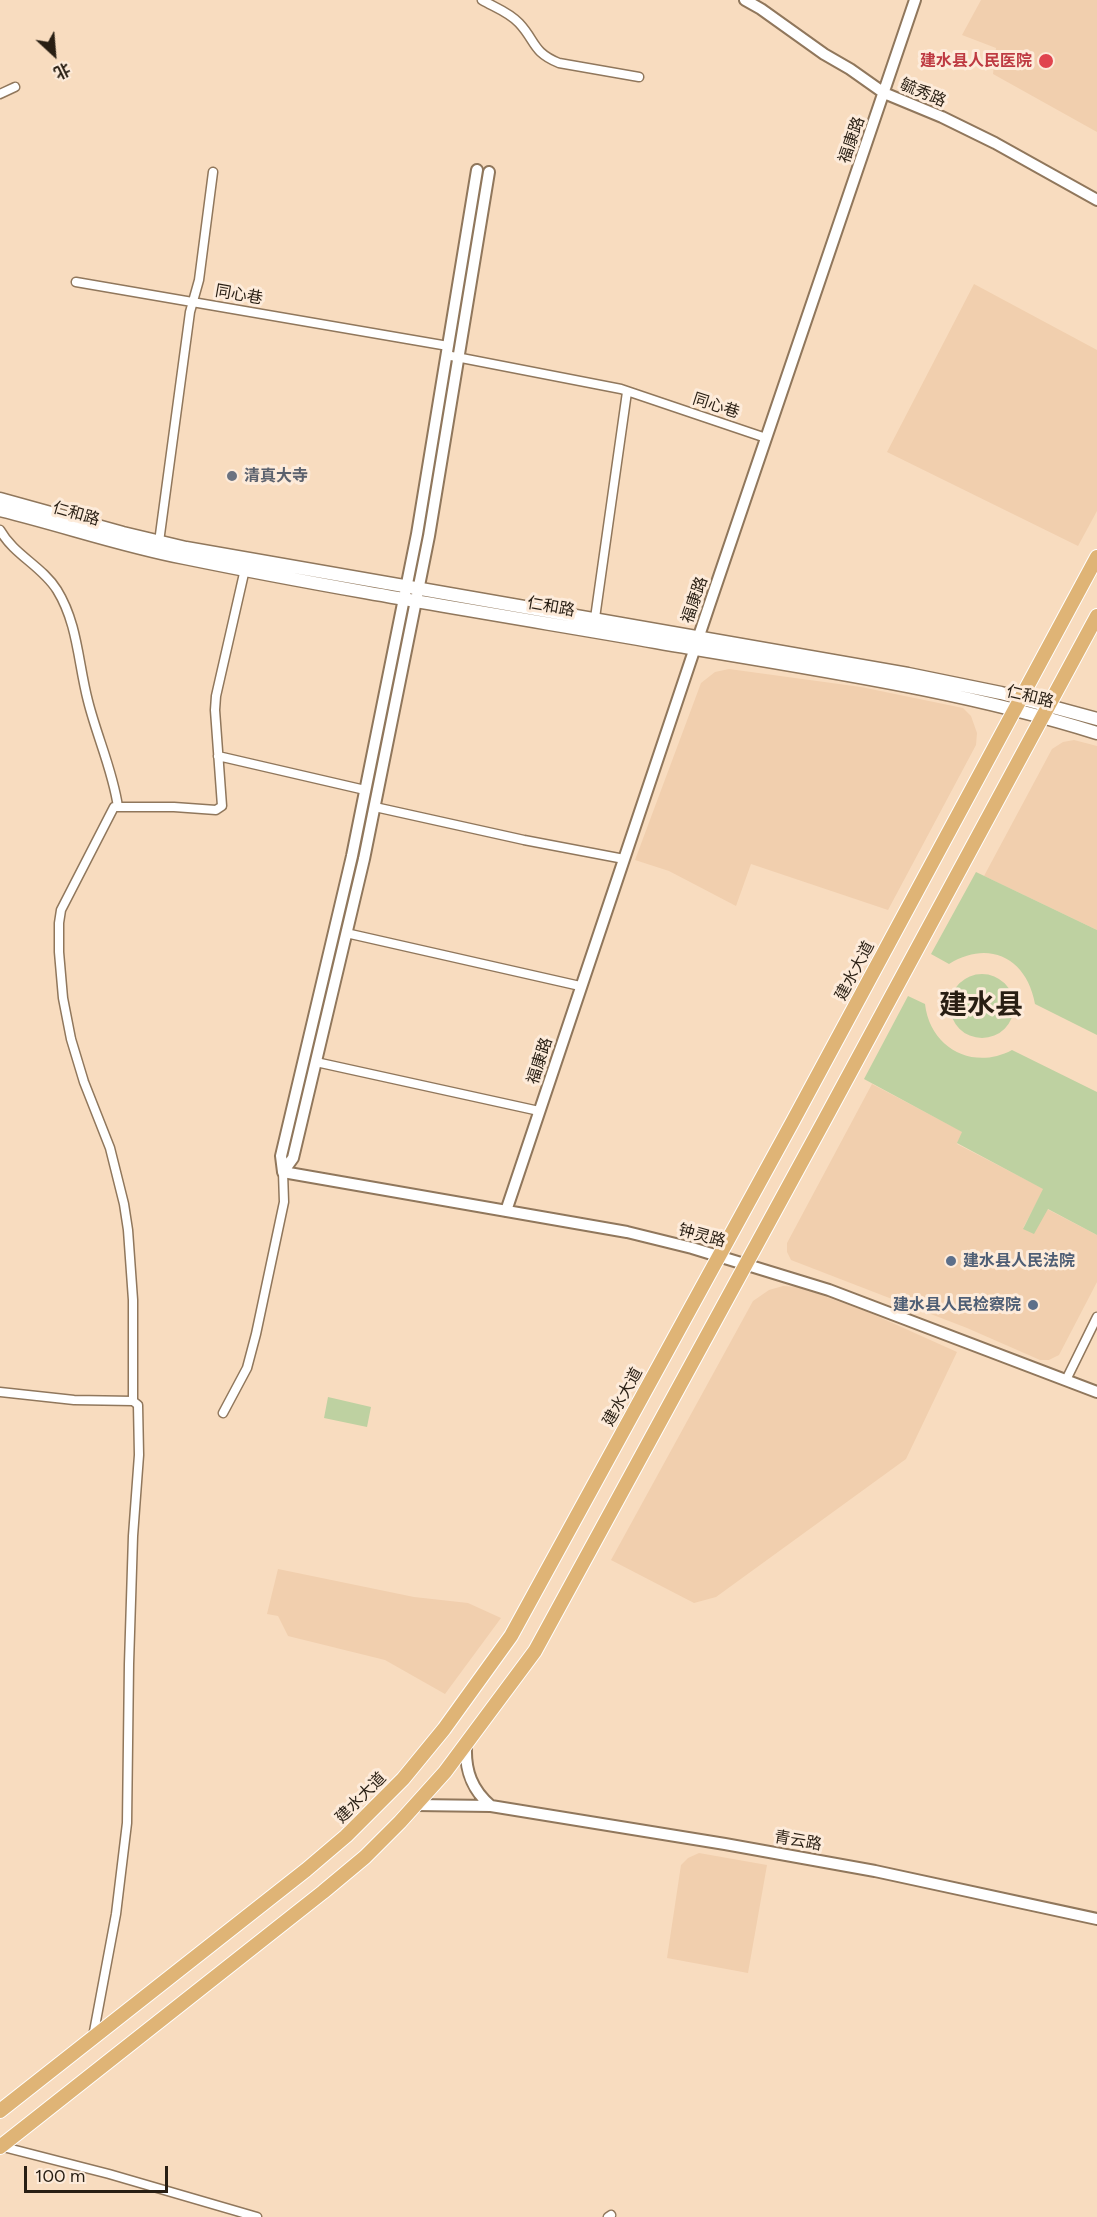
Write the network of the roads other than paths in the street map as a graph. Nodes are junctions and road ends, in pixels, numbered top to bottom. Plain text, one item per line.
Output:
1 (482, 0) edge
2 (745, 0) edge
3 (915, 0) edge
4 (639, 77) dead end
5 (15, 87) dead end
6 (884, 93) junction
7 (0, 94) edge
8 (477, 170) dead end
9 (213, 172) dead end
10 (489, 172) dead end
11 (1097, 200) edge
12 (76, 282) dead end
13 (193, 302) junction
14 (447, 351) junction
15 (458, 357) junction
16 (627, 392) junction
17 (766, 438) junction
18 (0, 499) edge
19 (0, 510) edge
20 (0, 530) edge
21 (159, 542) junction
22 (1097, 557) edge
23 (245, 569) junction
24 (411, 594) junction
25 (1097, 615) edge
26 (595, 618) junction
27 (696, 643) junction
28 (1018, 704) junction
29 (1046, 711) junction
30 (1097, 719) edge
31 (1097, 733) edge
32 (218, 756) junction
33 (366, 790) junction
34 (118, 807) junction
35 (375, 807) junction
36 (624, 859) junction
37 (346, 933) junction
38 (580, 986) junction
39 (316, 1062) junction
40 (539, 1111) junction
41 (283, 1172) junction
42 (506, 1211) junction
43 (720, 1256) junction
44 (747, 1263) junction
45 (1097, 1317) edge
46 (1066, 1380) junction
47 (0, 1392) edge
48 (1097, 1392) edge
49 (133, 1401) junction
50 (223, 1413) dead end
51 (466, 1746) junction
52 (416, 1805) junction
53 (490, 1806) junction
54 (1097, 1919) edge
55 (93, 2038) junction
56 (0, 2111) edge
57 (0, 2146) edge
58 (257, 2217) edge

1 - 4 street
2 - 6 street, 毓秀路
3 - 6 street, 福康路
5 - 7 street
6 - 11 street, 毓秀路
6 - 17 street, 福康路
8 - 14 street
9 - 13 street
10 - 15 street
12 - 13 street
13 - 14 street, 同心巷
13 - 21 street, 同心巷
14 - 15 street, 同心巷
14 - 24 street
15 - 16 street, 同心巷
15 - 24 street
16 - 17 street, 同心巷
16 - 26 street
17 - 27 street, 福康路
18 - 21 main road, 仁和路
19 - 23 main road, 仁和路
20 - 34 street
21 - 24 main road, 仁和路
22 - 28 main road, 建水大道
23 - 24 main road, 仁和路
23 - 32 street
24 - 26 main road, 仁和路
24 - 27 main road, 仁和路
24 - 33 street
24 - 35 street
25 - 29 main road
26 - 27 main road, 仁和路
27 - 28 main road, 仁和路
27 - 36 street, 福康路
28 - 29 main road, 仁和路
28 - 43 main road, 建水大道
29 - 30 main road, 仁和路
29 - 31 main road, 仁和路
29 - 44 main road
32 - 33 street
32 - 34 street
33 - 41 street
34 - 49 street
35 - 36 street
35 - 37 street
36 - 38 street, 福康路
37 - 38 street
37 - 39 street
38 - 40 street, 福康路
39 - 40 street
39 - 41 street
40 - 42 street, 福康路
41 - 42 street, 钟灵路
41 - 50 street
42 - 43 street, 钟灵路
43 - 44 street, 钟灵路
43 - 55 main road, 建水大道
44 - 46 street, 钟灵路
44 - 51 main road
45 - 46 street
46 - 48 street, 钟灵路
47 - 49 street
49 - 55 street
51 - 52 main road
51 - 53 street
52 - 53 street, 青云路
52 - 57 main road
53 - 54 street, 青云路
55 - 56 main road, 建水大道
57 - 58 street

